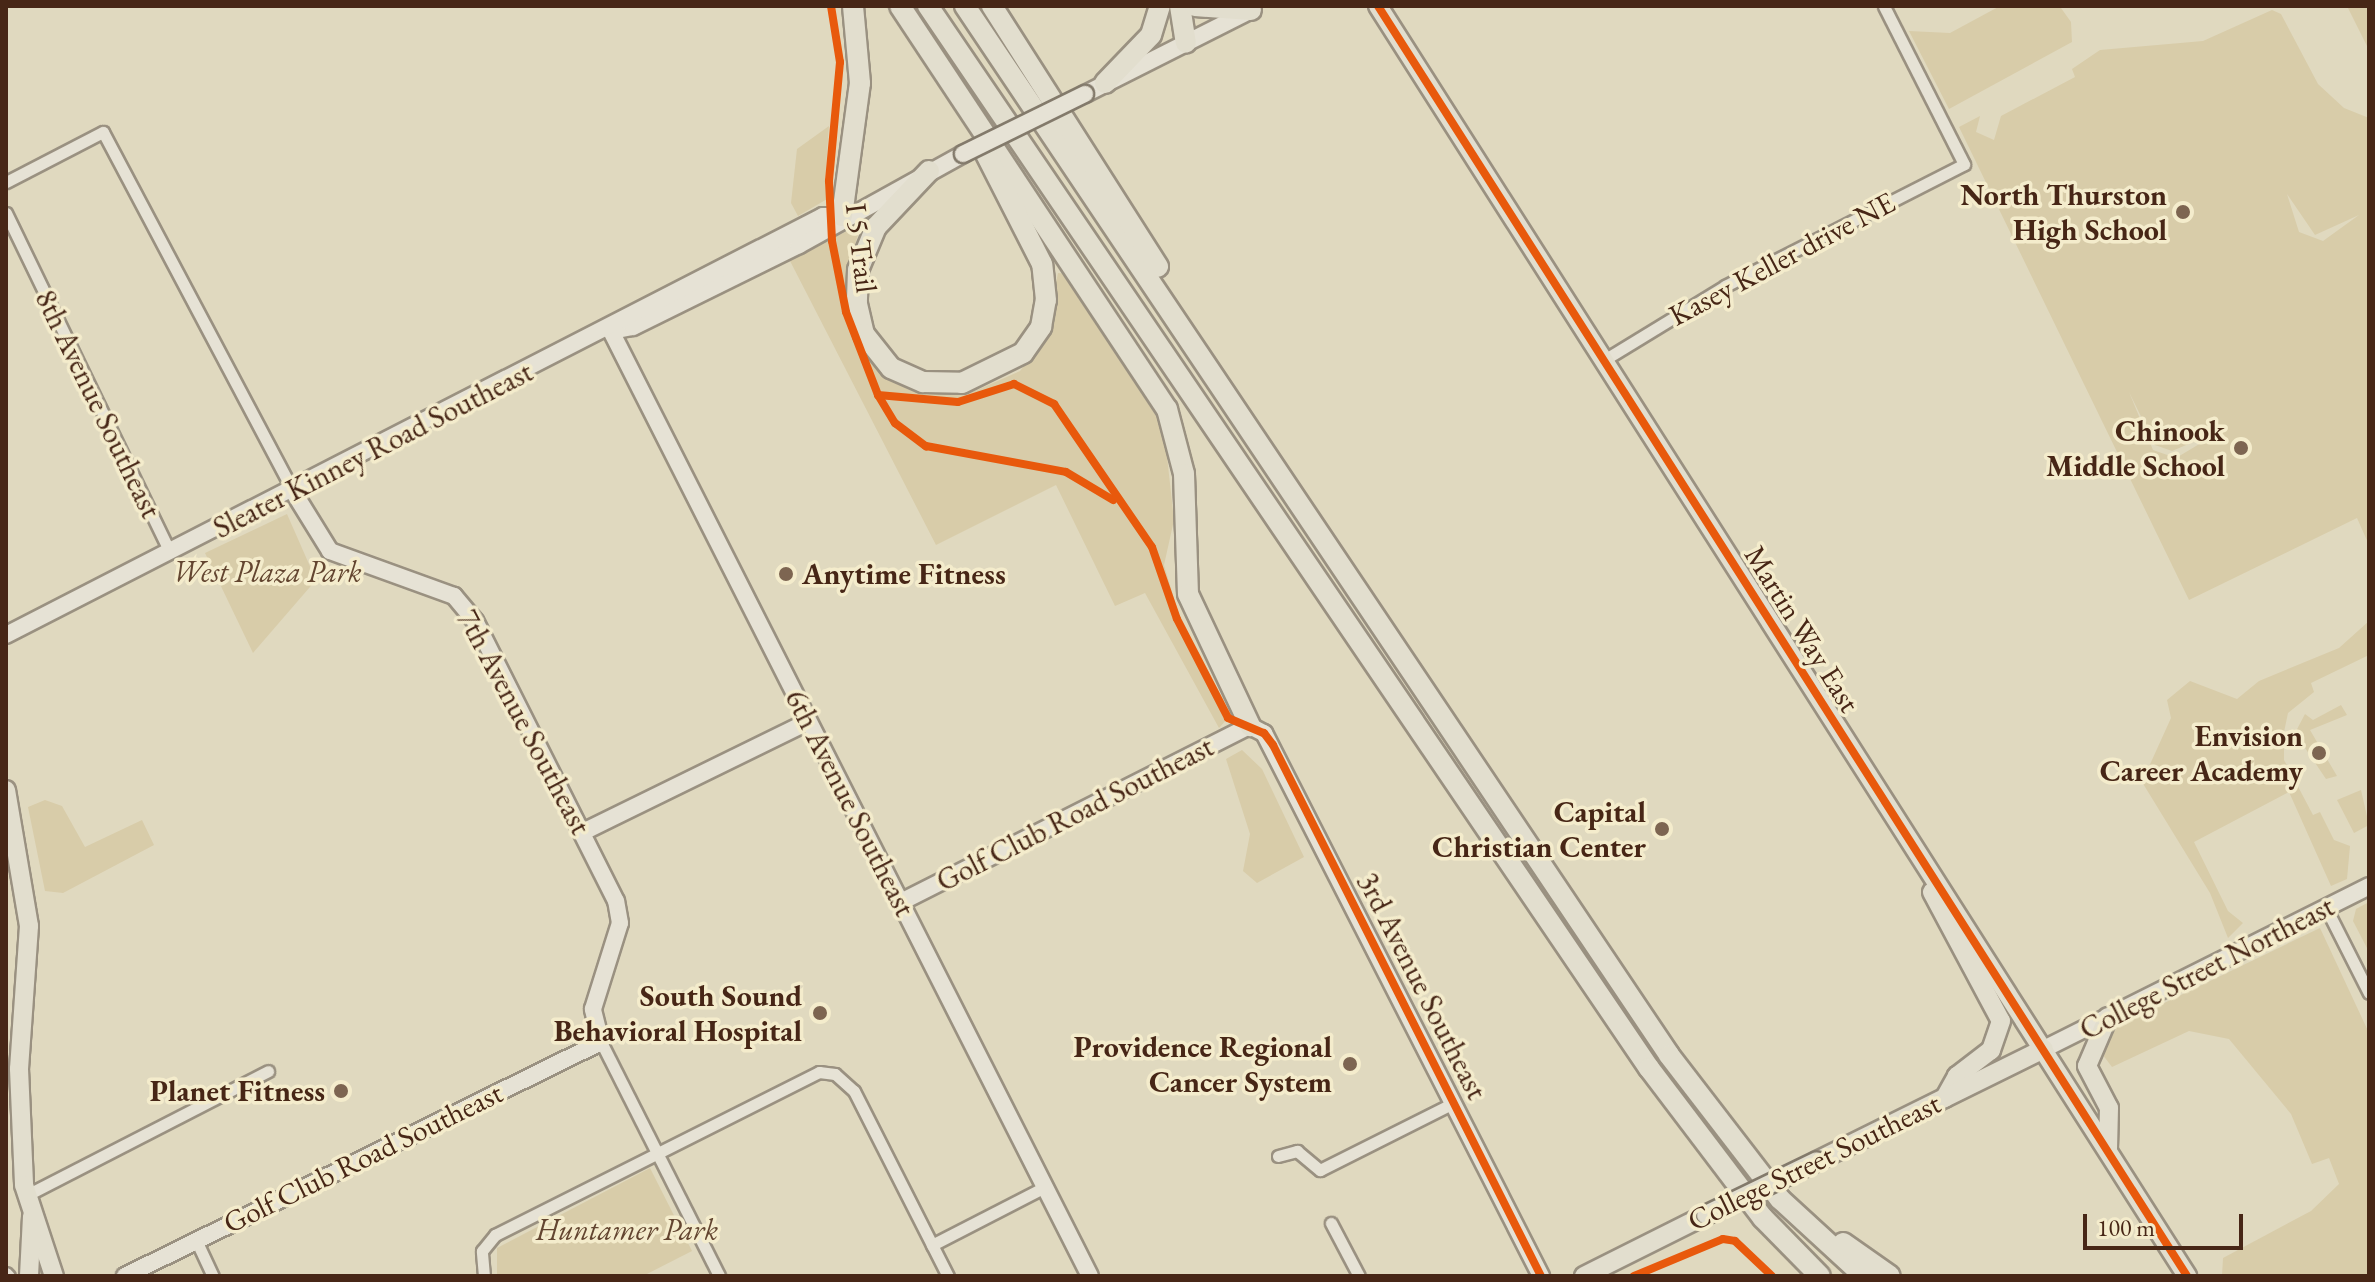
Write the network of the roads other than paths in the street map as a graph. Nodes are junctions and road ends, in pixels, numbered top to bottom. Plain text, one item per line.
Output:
1 (853, 6) edge
2 (900, 6) edge
3 (928, 6) edge
4 (965, 6) edge
5 (992, 6) edge
6 (1160, 6) edge
7 (1180, 6) edge
8 (1195, 6) edge
9 (1378, 6) edge
10 (1884, 6) edge
11 (1255, 8) edge
12 (1186, 43) junction
13 (926, 46) junction
14 (1105, 83) junction
15 (929, 171) junction
16 (6, 182) edge
17 (6, 213) edge
18 (842, 216) junction
19 (611, 331) junction
20 (1604, 360) junction
21 (293, 491) junction
22 (170, 552) junction
23 (1338, 556) junction
24 (6, 635) edge
25 (808, 722) junction
26 (1250, 726) junction
27 (6, 790) edge
28 (583, 832) junction
29 (1925, 866) junction
30 (2369, 886) edge
31 (901, 902) junction
32 (2326, 908) junction
33 (2369, 993) edge
34 (2108, 1017) junction
35 (601, 1042) junction
36 (2044, 1049) junction
37 (268, 1071) dead end
38 (1945, 1098) junction
39 (1453, 1103) junction
40 (2108, 1150) junction
41 (656, 1151) junction
42 (1278, 1156) dead end
43 (1045, 1187) junction
44 (27, 1195) junction
45 (1780, 1199) junction
46 (32, 1216) junction
47 (1331, 1223) dead end
48 (196, 1240) junction
49 (932, 1245) junction
50 (29, 1276) edge
51 (54, 1276) edge
52 (125, 1276) edge
53 (213, 1276) edge
54 (484, 1276) edge
55 (719, 1276) edge
56 (948, 1276) edge
57 (1090, 1276) edge
58 (1359, 1276) edge
59 (1541, 1276) edge
60 (1584, 1276) edge
61 (1820, 1276) edge
62 (1864, 1276) edge
63 (1890, 1276) edge
64 (2187, 1276) edge

1 - 18 highway
2 - 13 highway
3 - 61 highway
4 - 23 highway
5 - 23 highway
6 - 14 highway
7 - 12 highway
8 - 11 highway
9 - 20 main road, Martin Way East
10 - 20 street, Kasey Keller drive NE
11 - 12 street, Sleater Kinney Road Southeast
12 - 14 street, Sleater Kinney Road Southeast
13 - 15 highway
13 - 26 highway
14 - 15 street, Sleater Kinney Road Southeast, bridge
15 - 18 street, Sleater Kinney Road Southeast
16 - 21 street, 7th Avenue Southeast
17 - 22 street, 8th Avenue Southeast
18 - 19 street, Sleater Kinney Road Southeast
18 - 19 street, Sleater Kinney Road Southeast
19 - 21 street, Sleater Kinney Road Southeast
19 - 25 street, 6th Avenue Southeast
20 - 29 main road, Martin Way East
21 - 22 street, Sleater Kinney Road Southeast
21 - 28 street, 7th Avenue Southeast
22 - 24 street, Sleater Kinney Road Southeast
23 - 45 highway
25 - 28 street
25 - 31 street, 6th Avenue Southeast
26 - 31 street, Golf Club Road Southeast
26 - 39 street, 3rd Avenue Southeast
27 - 44 main road
28 - 35 street, 7th Avenue Southeast
29 - 36 main road, Martin Way East
29 - 38 main road
30 - 32 street, College Street Northeast
31 - 43 street, 6th Avenue Southeast
32 - 33 street
32 - 34 street, College Street Northeast
34 - 36 street, College Street Northeast
34 - 40 main road
35 - 41 street, 7th Avenue Southeast
35 - 48 street, Golf Club Road Southeast
36 - 38 main road, College Street Southeast
36 - 40 main road, Martin Way East
37 - 44 street
38 - 60 main road, College Street Southeast, bridge
39 - 42 street
39 - 59 street, 3rd Avenue Southeast
40 - 64 main road, Martin Way East
41 - 49 street
41 - 54 street
41 - 55 street, 7th Avenue Southeast
43 - 49 street
43 - 57 street, 6th Avenue Southeast
44 - 46 main road
45 - 62 highway
45 - 63 highway
46 - 50 main road
46 - 51 main road
47 - 58 street
48 - 52 street, Golf Club Road Southeast
48 - 53 street
49 - 56 street

